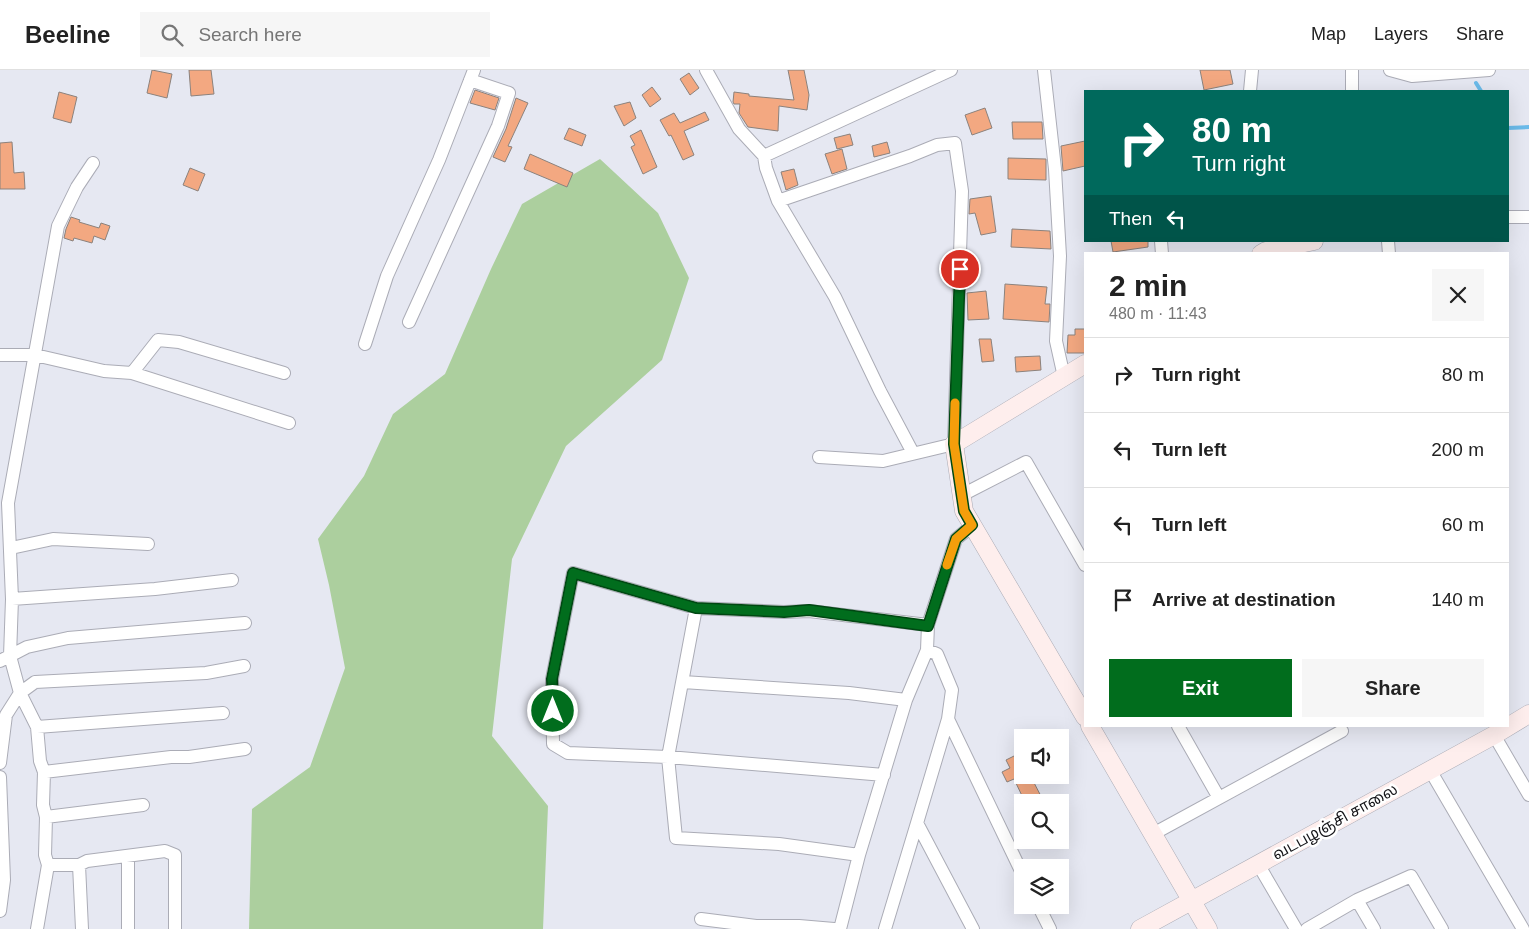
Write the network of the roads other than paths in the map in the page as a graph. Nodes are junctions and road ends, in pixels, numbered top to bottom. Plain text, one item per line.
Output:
1 (706, 70) edge
2 (952, 70) edge
3 (1044, 70) edge
4 (1252, 70) edge
5 (1352, 70) edge
6 (1390, 70) edge
7 (1489, 70) edge
8 (472, 75) edge
9 (1250, 90) edge
10 (1352, 90) edge
11 (764, 156) junction
12 (93, 163) dead end
13 (778, 201) junction
14 (1509, 217) edge
15 (1527, 217) edge
16 (1308, 242) edge
17 (1264, 249) edge
18 (409, 322) dead end
19 (365, 344) dead end
20 (0, 355) edge
21 (35, 355) junction
22 (1084, 365) edge
23 (132, 373) junction
24 (284, 373) dead end
25 (1064, 377) junction
26 (289, 423) dead end
27 (954, 444) junction
28 (913, 453) junction
29 (820, 457) dead end
30 (962, 495) junction
31 (4, 506) edge
32 (972, 525) junction
33 (148, 544) dead end
34 (11, 548) junction
35 (1084, 563) edge
36 (232, 580) dead end
37 (12, 599) junction
38 (696, 608) junction
39 (245, 623) dead end
40 (928, 626) junction
41 (927, 650) junction
42 (5, 659) edge
43 (244, 666) dead end
44 (683, 682) junction
45 (20, 693) junction
46 (906, 700) junction
47 (223, 713) dead end
48 (1529, 714) edge
49 (1084, 716) edge
50 (948, 719) junction
51 (1509, 726) edge
52 (37, 727) junction
53 (1091, 727) edge
54 (1179, 727) edge
55 (1507, 727) edge
56 (1342, 731) dead end
57 (1494, 735) junction
58 (245, 749) dead end
59 (668, 757) junction
60 (0, 762) edge
61 (1430, 770) junction
62 (44, 772) junction
63 (884, 775) junction
64 (0, 777) edge
65 (1529, 794) edge
66 (1219, 798) junction
67 (143, 804) dead end
68 (46, 817) junction
69 (917, 823) junction
70 (1153, 834) junction
71 (858, 855) junction
72 (128, 857) junction
73 (1015, 859) edge
74 (1258, 864) junction
75 (48, 865) junction
76 (80, 865) junction
77 (1192, 900) junction
78 (1357, 900) junction
79 (0, 911) edge
80 (1042, 914) edge
81 (701, 919) dead end
82 (38, 929) edge
83 (82, 929) edge
84 (128, 929) edge
85 (175, 929) edge
86 (834, 929) edge
87 (840, 929) edge
88 (886, 929) edge
89 (973, 929) edge
90 (1050, 929) edge
91 (1140, 929) edge
92 (1208, 929) edge
93 (1296, 929) edge
94 (1307, 929) edge
95 (1374, 929) edge
96 (1442, 929) edge
97 (1523, 929) edge

1 - 11 street
2 - 11 street
3 - 25 street
4 - 9 street
5 - 10 street
6 - 7 street
8 - 18 street
8 - 19 street
11 - 13 street
12 - 21 street
13 - 27 street
13 - 28 street
14 - 15 street
16 - 17 street
20 - 21 street
21 - 23 street
21 - 31 street
22 - 25 street
23 - 24 street
23 - 26 street
25 - 27 street
27 - 28 street
27 - 30 street
28 - 29 street
30 - 32 street
30 - 35 street
31 - 34 street
32 - 40 street
32 - 49 street
33 - 34 street
34 - 37 street
36 - 37 street
37 - 42 street
38 - 40 street
38 - 44 street
38 - 59 street
39 - 42 street
40 - 41 street
41 - 46 street
41 - 50 street
42 - 45 street
43 - 45 street
44 - 46 street
44 - 59 street
45 - 52 street
45 - 60 street
46 - 63 street
47 - 52 street
48 - 51 street, வடபழஞ்சி சாலை
50 - 69 street
50 - 73 street
52 - 62 street
53 - 70 street
54 - 66 street
55 - 57 street, வடபழஞ்சி சாலை
56 - 66 street
57 - 61 street, வடபழஞ்சி சாலை
57 - 65 street
58 - 62 street
59 - 63 street
59 - 71 street
61 - 74 street, வடபழஞ்சி சாலை
61 - 97 street
62 - 68 street
63 - 71 street
64 - 79 street
66 - 70 street
67 - 68 street
68 - 75 street
69 - 88 street
69 - 89 street
70 - 77 street
71 - 87 street
72 - 76 street
72 - 84 street
72 - 85 street
74 - 77 street, வடபழஞ்சி சாலை
74 - 93 street
75 - 76 street
75 - 82 street
76 - 83 street
77 - 91 street, வடபழஞ்சி சாலை
77 - 92 street
78 - 94 street
78 - 95 street
78 - 96 street
80 - 90 street
81 - 86 street

